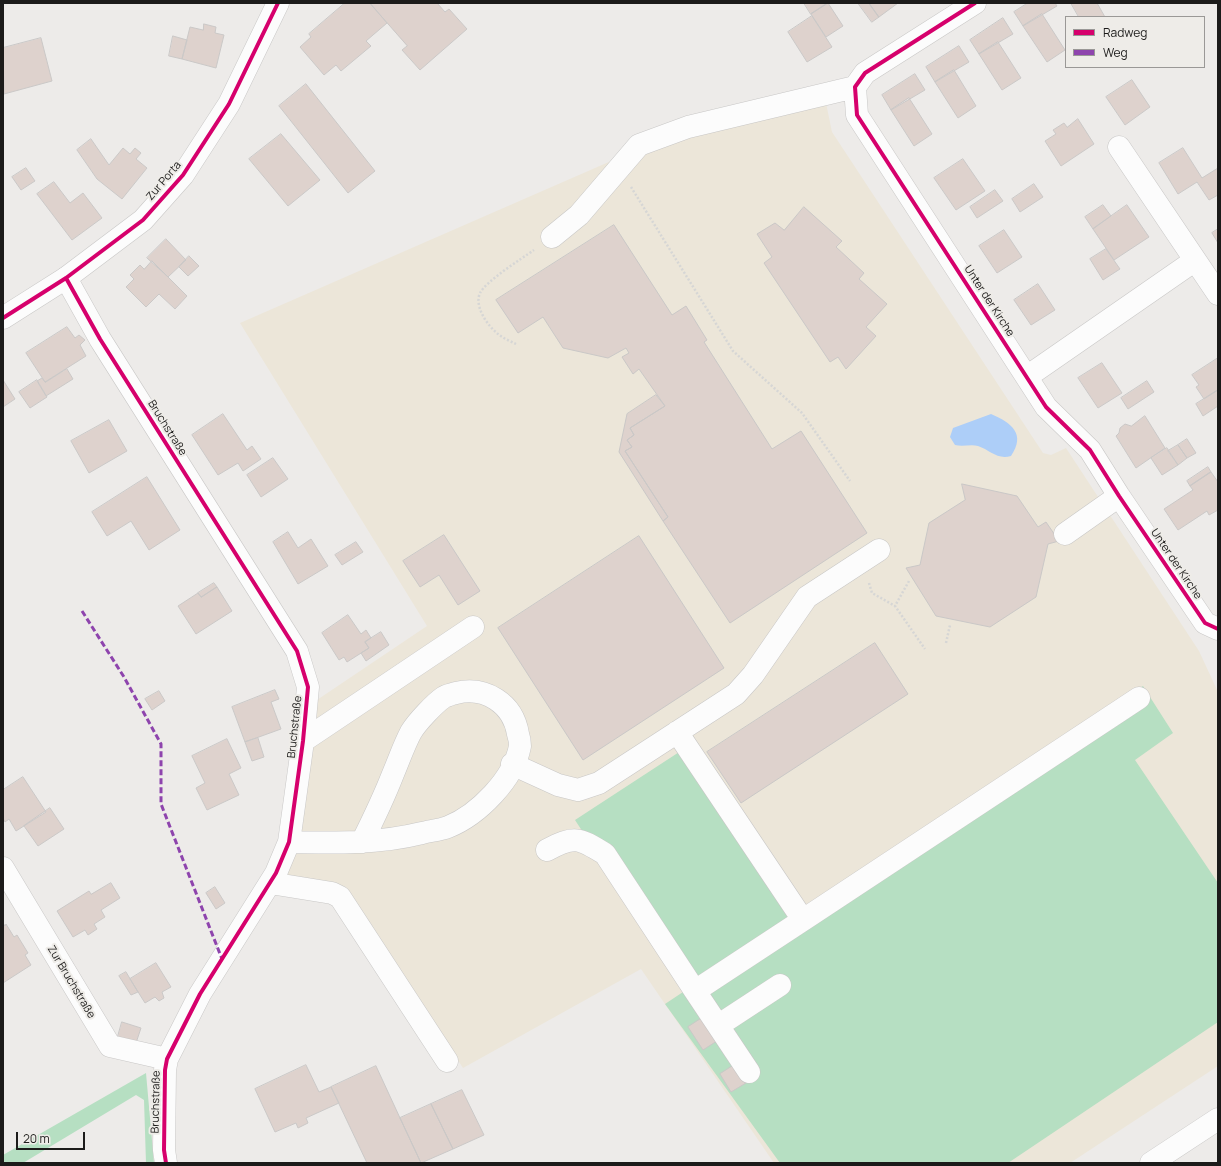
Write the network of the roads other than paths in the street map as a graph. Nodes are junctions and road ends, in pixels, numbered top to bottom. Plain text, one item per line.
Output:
1 (278, 3) edge
2 (975, 3) edge
3 (855, 87) junction
4 (1119, 147) dead end
5 (552, 237) road end
6 (1194, 261) junction
7 (66, 278) junction
8 (1218, 294) edge
9 (3, 318) edge
10 (1028, 376) junction
11 (1119, 496) junction
12 (1065, 534) dead end
13 (879, 550) dead end
14 (473, 627) dead end
15 (1218, 629) edge
16 (1139, 698) dead end
17 (677, 732) junction
18 (303, 741) junction
19 (512, 764) junction
20 (289, 842) junction
21 (362, 842) junction
22 (547, 850) dead end
23 (3, 868) edge
24 (270, 883) junction
25 (803, 920) junction
26 (780, 985) dead end
27 (695, 991) junction
28 (719, 1025) junction
29 (166, 1060) junction
30 (447, 1061) dead end
31 (749, 1072) dead end
32 (1218, 1119) edge
33 (166, 1163) edge
34 (1151, 1163) edge

1 - 7 street, Zur Porta
2 - 3 street
3 - 5 street
3 - 10 street, Unter der Kirche
4 - 6 street
6 - 8 street
6 - 10 street
7 - 9 street, Zur Porta
7 - 18 street, Bruchstraße
10 - 11 street, Unter der Kirche
11 - 12 street
11 - 15 street, Unter der Kirche
13 - 17 street
14 - 18 street
16 - 25 street
17 - 19 street
17 - 25 street
18 - 20 street, Bruchstraße
19 - 21 street
19 - 21 street
20 - 21 street
20 - 24 street, Bruchstraße
22 - 27 street
23 - 29 street, Zur Bruchstraße
24 - 29 street, Bruchstraße
24 - 30 street
25 - 27 street
26 - 28 street
27 - 28 street
28 - 31 street
29 - 33 street, Bruchstraße
32 - 34 street

